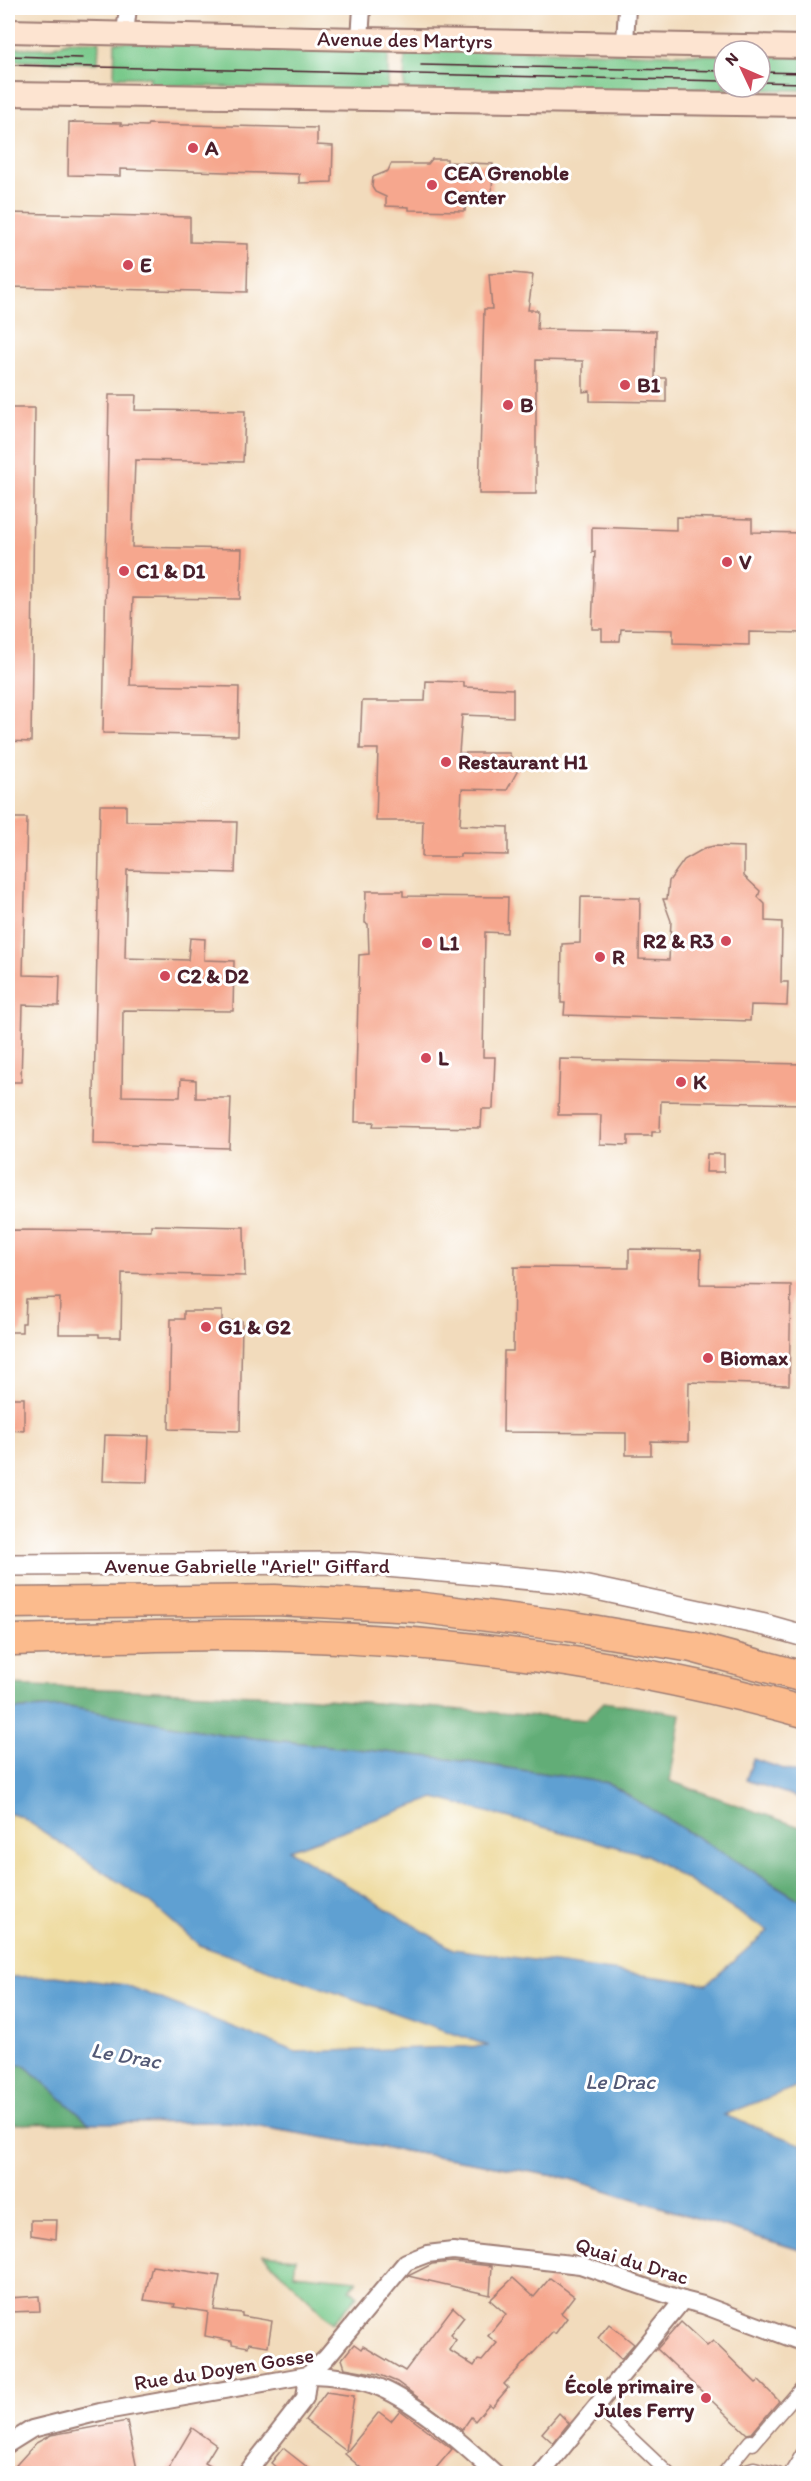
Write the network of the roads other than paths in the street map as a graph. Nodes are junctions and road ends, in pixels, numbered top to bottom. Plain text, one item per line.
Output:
1 (128, 8) edge
2 (362, 8) edge
3 (627, 10) edge
4 (8, 31) edge
5 (126, 33) junction
6 (360, 39) junction
7 (625, 42) junction
8 (804, 47) edge
9 (8, 94) edge
10 (804, 105) edge
11 (8, 1565) edge
12 (8, 1602) edge
13 (804, 1636) edge
14 (8, 1640) edge
15 (804, 1677) edge
16 (804, 1712) edge
17 (683, 2300) junction
18 (804, 2343) edge
19 (308, 2375) junction
20 (804, 2385) edge
21 (597, 2406) junction
22 (8, 2444) edge
23 (804, 2451) edge
24 (246, 2474) edge
25 (496, 2474) edge
26 (541, 2474) edge
27 (669, 2474) edge
28 (723, 2474) edge
29 (734, 2474) edge
30 (778, 2474) edge
31 (790, 2474) edge

1 - 5 street
2 - 6 street
3 - 7 street
4 - 5 main road, Avenue des Martyrs
5 - 6 main road, Avenue des Martyrs
6 - 7 main road, Avenue des Martyrs
7 - 8 main road, Avenue des Martyrs
9 - 10 main road
11 - 13 street, Avenue Gabrielle "Ariel" Giffard
12 - 15 highway
14 - 16 highway
17 - 18 street, Quai du Drac
17 - 19 street, Quai du Drac
17 - 21 street
19 - 22 street, Rue du Doyen Gosse
19 - 24 street
19 - 25 street, Rue du Doyen Gosse
20 - 28 street
21 - 26 street
21 - 27 street
23 - 31 street
29 - 30 street

